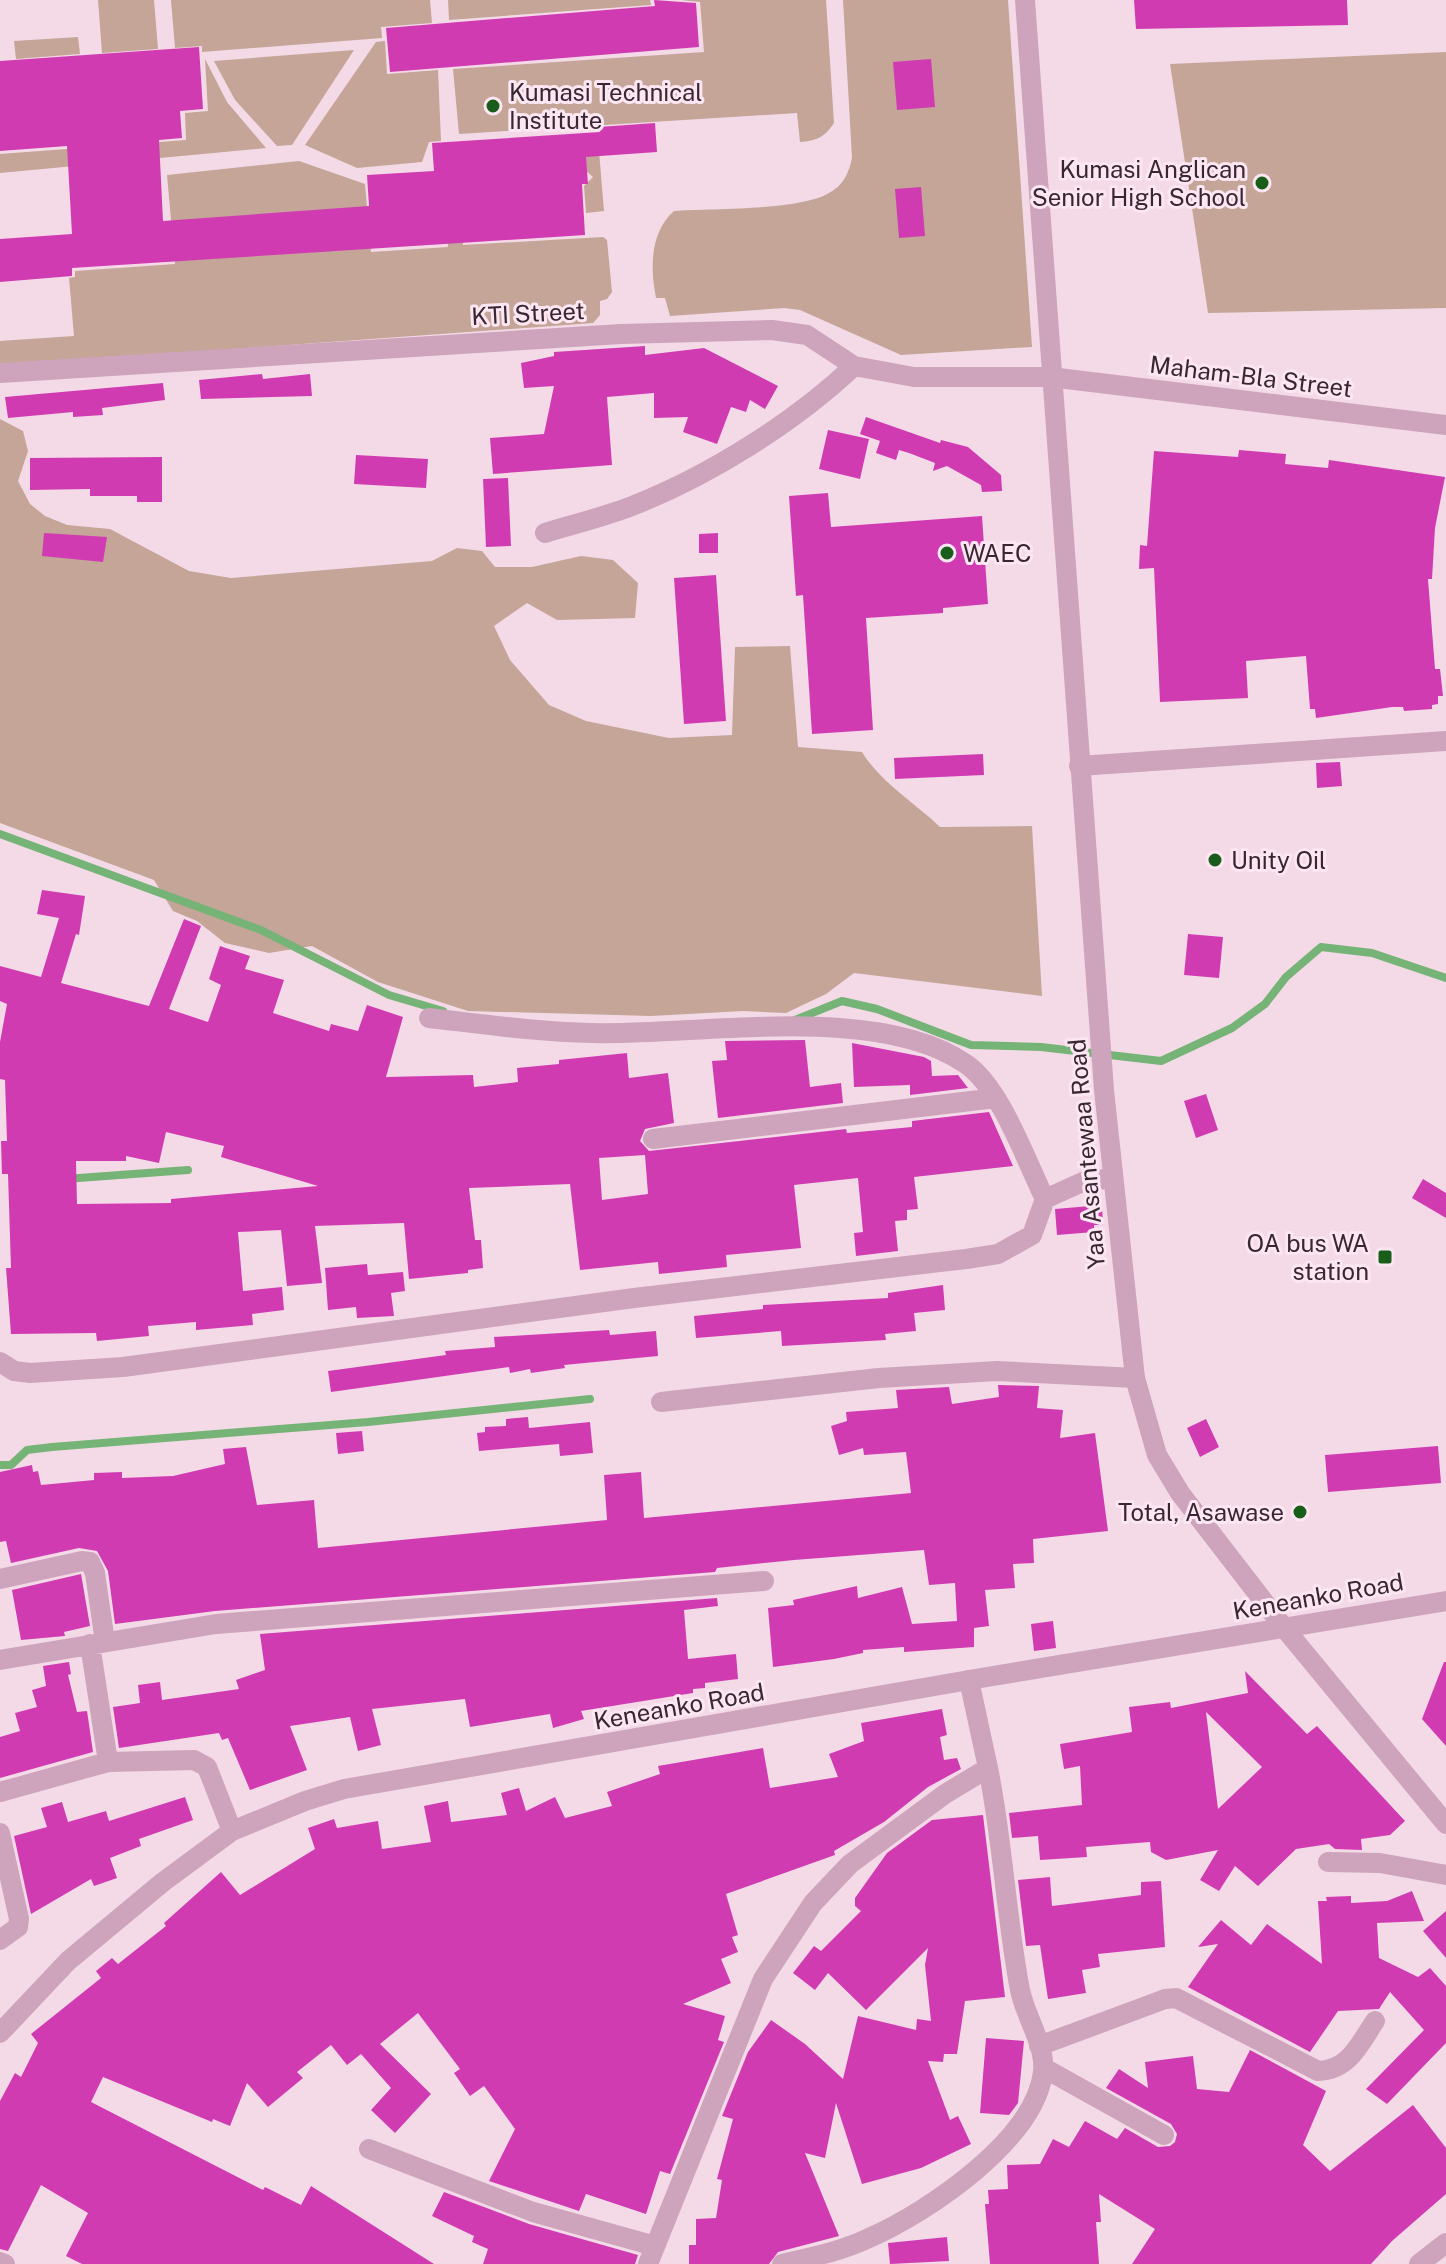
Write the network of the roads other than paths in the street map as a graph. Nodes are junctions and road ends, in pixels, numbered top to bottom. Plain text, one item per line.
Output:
1 (1025, 0) edge
2 (854, 366) junction
3 (0, 373) edge
4 (1050, 377) junction
5 (1446, 425) edge
6 (545, 533) dead end
7 (1446, 741) edge
8 (1079, 766) junction
9 (429, 1018) dead end
10 (996, 1098) junction
11 (653, 1139) dead end
12 (1113, 1179) junction
13 (1045, 1199) junction
14 (0, 1362) edge
15 (1135, 1378) junction
16 (661, 1402) dead end
17 (0, 1579) edge
18 (764, 1581) dead end
19 (1446, 1601) edge
20 (1285, 1629) junction
21 (97, 1643) junction
22 (0, 1660) edge
23 (969, 1680) junction
24 (108, 1762) junction
25 (988, 1768) junction
26 (0, 1792) edge
27 (1446, 1824) edge
28 (232, 1831) junction
29 (0, 1833) edge
30 (1328, 1862) dead end
31 (1446, 1875) edge
32 (0, 1940) edge
33 (1375, 2021) dead end
34 (0, 2033) edge
35 (1039, 2046) junction
36 (1044, 2068) junction
37 (1164, 2135) dead end
38 (369, 2149) dead end
39 (1446, 2243) edge
40 (652, 2255) edge
41 (782, 2264) edge
42 (1419, 2264) edge

1 - 4 street, Yaa Asantewaa Road
2 - 3 street, KTI Street
2 - 4 street, KTI Street
2 - 6 street
4 - 5 street, Maham-Bla Street
4 - 8 street, Yaa Asantewaa Road
7 - 8 street
8 - 12 street, Yaa Asantewaa Road
9 - 10 street
10 - 11 street
10 - 13 street
12 - 13 street
12 - 15 street, Yaa Asantewaa Road
13 - 14 street
15 - 16 street
15 - 20 street, Yaa Asantewaa Road
17 - 21 street
18 - 21 street
19 - 20 street, Keneanko Road
20 - 23 street, Keneanko Road
20 - 27 street, Yaa Asantewaa Road
21 - 22 street
21 - 24 street
23 - 25 street
23 - 28 street, Keneanko Road
24 - 26 street
24 - 28 street
25 - 35 street
25 - 40 street
28 - 34 street, Keneanko Road
29 - 32 street
30 - 31 street
33 - 35 street
35 - 36 street
36 - 37 street
36 - 41 street
38 - 40 street
39 - 42 street

